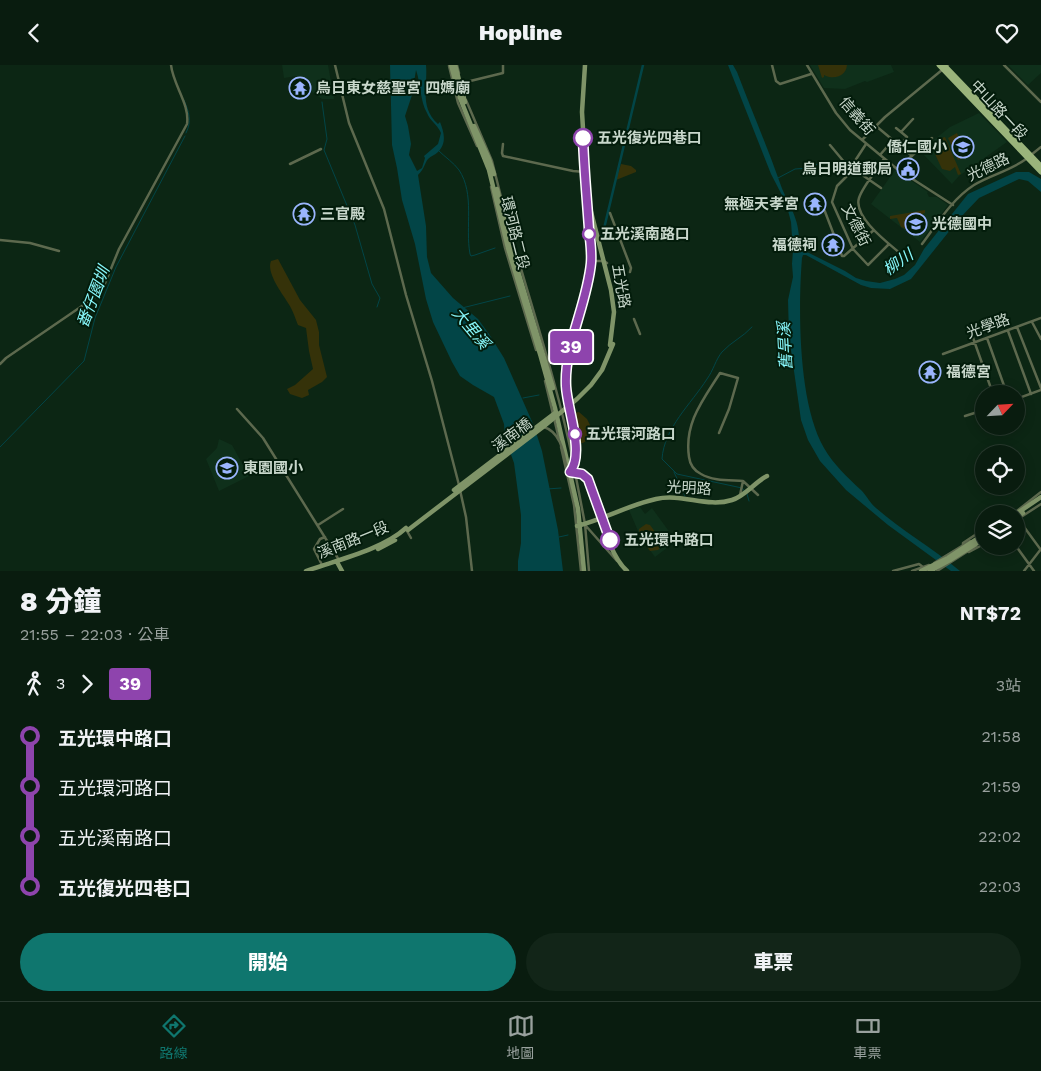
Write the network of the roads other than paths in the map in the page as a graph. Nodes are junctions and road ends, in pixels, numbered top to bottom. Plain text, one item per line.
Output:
1 (171, 65) edge
2 (335, 65) edge
3 (453, 65) edge
4 (503, 65) edge
5 (586, 65) edge
6 (772, 65) edge
7 (807, 65) edge
8 (1004, 65) edge
9 (944, 66) edge
10 (812, 74) junction
11 (462, 83) junction
12 (1041, 101) edge
13 (913, 119) dead end
14 (876, 126) junction
15 (896, 128) dead end
16 (900, 132) junction
17 (932, 138) dead end
18 (862, 140) junction
19 (893, 141) junction
20 (866, 144) junction
21 (503, 145) dead end
22 (830, 145) dead end
23 (899, 146) junction
24 (1041, 147) edge
25 (321, 149) dead end
26 (880, 155) junction
27 (912, 156) junction
28 (1029, 157) junction
29 (884, 159) junction
30 (290, 163) dead end
31 (1041, 166) edge
32 (852, 168) junction
33 (897, 169) junction
34 (585, 171) junction
35 (1041, 172) edge
36 (870, 180) junction
37 (882, 188) dead end
38 (819, 195) dead end
39 (497, 199) junction
40 (589, 203) junction
41 (953, 205) junction
42 (610, 213) dead end
43 (874, 230) junction
44 (0, 240) edge
45 (786, 243) dead end
46 (808, 243) dead end
47 (889, 244) junction
48 (922, 244) dead end
49 (853, 249) junction
50 (59, 251) dead end
51 (901, 254) dead end
52 (591, 261) junction
53 (605, 262) junction
54 (630, 272) dead end
55 (1041, 318) edge
56 (634, 319) dead end
57 (1032, 321) junction
58 (1017, 327) junction
59 (1008, 331) junction
60 (640, 334) dead end
61 (972, 335) dead end
62 (987, 338) junction
63 (1041, 339) edge
64 (974, 343) junction
65 (612, 345) junction
66 (943, 354) dead end
67 (0, 364) edge
68 (990, 385) edge
69 (1004, 385) edge
70 (1041, 389) edge
71 (1031, 394) junction
72 (1025, 396) edge
73 (237, 409) dead end
74 (975, 413) edge
75 (965, 416) dead end
76 (543, 427) junction
77 (719, 433) dead end
78 (572, 471) junction
79 (767, 476) dead end
80 (743, 481) junction
81 (744, 491) junction
82 (1041, 492) edge
83 (758, 495) dead end
84 (1040, 501) edge
85 (343, 509) dead end
86 (1025, 509) edge
87 (1025, 511) edge
88 (601, 519) junction
89 (318, 525) junction
90 (581, 525) junction
91 (1025, 528) edge
92 (407, 530) junction
93 (975, 534) edge
94 (325, 537) junction
95 (410, 538) dead end
96 (975, 540) edge
97 (975, 543) edge
98 (975, 544) edge
99 (975, 546) edge
100 (975, 547) edge
101 (1041, 550) edge
102 (1022, 555) edge
103 (338, 561) junction
104 (619, 563) junction
105 (1029, 565) junction
106 (323, 566) junction
107 (306, 571) edge
108 (311, 571) edge
109 (342, 571) edge
110 (472, 571) edge
111 (585, 571) edge
112 (627, 571) edge
113 (893, 571) edge
114 (912, 571) edge
115 (921, 571) edge
116 (929, 571) edge
117 (937, 571) edge
118 (1024, 571) edge
119 (1034, 571) edge

1 - 67 street
2 - 110 street
3 - 11 street, 環河路二段
3 - 39 street, 環河路二段
4 - 11 street
5 - 34 street, 五光路
5 - 40 street, 五光路
6 - 10 street
7 - 10 street, 信義街
8 - 12 street
9 - 14 street
9 - 28 main road, 中山路一段
10 - 18 street, 信義街
11 - 39 street, 環河路二段
13 - 16 street
14 - 18 street
14 - 19 street
15 - 16 street
16 - 23 street
17 - 27 street
18 - 20 street, 信義街
19 - 23 street
19 - 26 street
20 - 26 street, 信義街
20 - 32 street, 文德街
21 - 34 street
22 - 32 street
23 - 27 street
24 - 28 street, 光德路
25 - 30 street
26 - 29 street, 信義街
27 - 33 street
28 - 31 main road, 中山路一段
28 - 35 main road, 中山路一段
28 - 41 street, 光德路
29 - 33 street, 信義街
29 - 36 street
32 - 36 street
32 - 49 street, 文德街
33 - 41 street, 信義街
34 - 40 street, 五光路
36 - 37 street
36 - 43 street
38 - 49 street
39 - 78 street, 環河路二段
40 - 52 street, 五光路
40 - 53 street, 五光路
41 - 48 street, 光德路
42 - 54 street
43 - 47 street
43 - 49 street
44 - 50 street
45 - 46 street
47 - 49 street, 文德街
47 - 51 street
52 - 53 street
52 - 78 street, 五光路
53 - 65 street, 五光路
55 - 57 street, 光學路
56 - 60 street
57 - 58 street, 光學路
57 - 63 street
58 - 59 street, 光學路
58 - 70 street
59 - 62 street, 光學路
59 - 71 street
61 - 64 street
62 - 64 street, 光學路
62 - 69 street
64 - 66 street, 光學路
64 - 68 street
65 - 76 street, 溪南橋, bridge
65 - 92 street, 溪南橋, bridge
70 - 71 street
71 - 72 street
73 - 89 street
74 - 75 street
76 - 78 street, bridge
76 - 92 street, 溪南橋, bridge
77 - 80 street
78 - 88 street
78 - 90 street
79 - 81 street, 光明路
80 - 81 street
80 - 81 street
81 - 83 street
81 - 88 street, 光明路
82 - 86 street
84 - 87 street
85 - 89 street
88 - 90 street, 光明路
88 - 104 street
89 - 94 street
90 - 104 street
90 - 111 street
91 - 101 street
92 - 95 street
92 - 103 street, 溪南路一段
93 - 99 street
94 - 103 street
94 - 106 street
96 - 114 street, bridge
97 - 115 street, bridge
98 - 116 street, bridge
100 - 117 street, bridge
101 - 105 street
102 - 105 street
103 - 106 street, 溪南路一段
103 - 109 street
104 - 112 street
105 - 118 street
105 - 119 street
106 - 107 street, 溪南路一段
106 - 108 street, 溪南路一段
113 - 116 street

